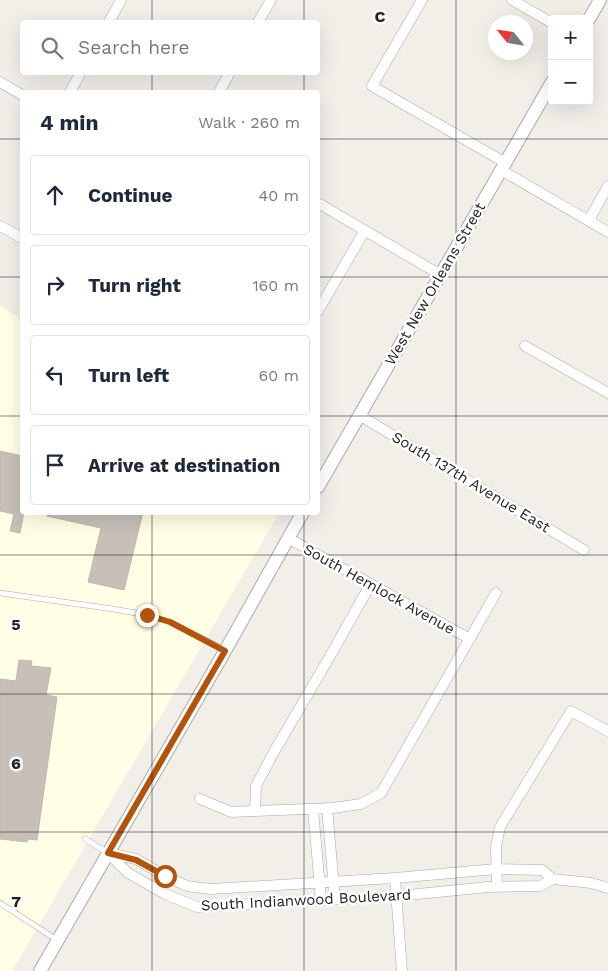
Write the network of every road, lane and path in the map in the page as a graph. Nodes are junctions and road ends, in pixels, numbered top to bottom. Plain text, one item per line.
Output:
1 (122, 0) edge
2 (271, 0) edge
3 (422, 0) edge
4 (512, 0) edge
5 (600, 0) edge
6 (591, 15) edge
7 (110, 20) edge
8 (259, 20) edge
9 (548, 21) edge
10 (79, 75) edge
11 (228, 75) edge
12 (0, 82) edge
13 (548, 89) edge
14 (71, 90) edge
15 (220, 90) edge
16 (20, 94) edge
17 (503, 166) junction
18 (608, 186) edge
19 (320, 204) edge
20 (589, 220) junction
21 (0, 226) edge
22 (365, 230) junction
23 (608, 232) edge
24 (20, 237) edge
25 (439, 274) junction
26 (320, 308) edge
27 (525, 346) dead end
28 (608, 394) edge
29 (359, 415) junction
30 (320, 483) edge
31 (300, 515) edge
32 (288, 538) junction
33 (584, 550) dead end
34 (370, 585) junction
35 (0, 593) edge
36 (496, 593) dead end
37 (470, 640) junction
38 (225, 651) junction
39 (608, 731) edge
40 (200, 799) dead end
41 (327, 808) junction
42 (314, 809) junction
43 (255, 811) junction
44 (85, 839) dead end
45 (331, 843) junction
46 (317, 844) junction
47 (108, 853) junction
48 (496, 869) junction
49 (396, 878) junction
50 (553, 879) junction
51 (333, 881) junction
52 (320, 882) junction
53 (187, 886) junction
54 (497, 887) junction
55 (608, 888) edge
56 (398, 896) junction
57 (335, 899) junction
58 (321, 900) junction
59 (180, 901) junction
60 (0, 903) edge
61 (58, 940) junction
62 (40, 971) edge
63 (402, 971) edge

1 - 7 street
2 - 8 street
3 - 17 street
4 - 9 street
5 - 6 street
10 - 14 street
11 - 15 street
12 - 16 street
13 - 17 street, West New Orleans Street
17 - 20 street
17 - 25 street, West New Orleans Street
18 - 20 street
19 - 22 street
20 - 23 street
21 - 24 street
22 - 25 street
22 - 26 street
25 - 29 street, West New Orleans Street
27 - 28 street
29 - 30 street, West New Orleans Street
29 - 33 street, South 137th Avenue East
31 - 32 street
32 - 34 street, South Hemlock Avenue
32 - 38 street
34 - 37 street, South Hemlock Avenue
34 - 43 street
35 - 38 lane
36 - 37 street
37 - 41 street
38 - 47 street
39 - 48 street
40 - 43 street
41 - 42 street
41 - 45 street
42 - 43 street
42 - 46 street
44 - 47 lane
45 - 46 street
45 - 51 street
46 - 52 street
47 - 53 street, South Indianwood Boulevard
47 - 59 street, South Indianwood Boulevard
47 - 61 street
48 - 49 street, South Indianwood Boulevard
48 - 50 street, South Indianwood Boulevard
48 - 54 street
49 - 51 street, South Indianwood Boulevard
49 - 56 street
50 - 54 street, South Indianwood Boulevard
50 - 55 street, South Indianwood Boulevard
51 - 52 street, South Indianwood Boulevard
51 - 57 street
52 - 53 street, South Indianwood Boulevard
52 - 58 street
53 - 59 street
54 - 56 street, South Indianwood Boulevard
56 - 57 street, South Indianwood Boulevard
56 - 63 street
57 - 58 street, South Indianwood Boulevard
58 - 59 street, South Indianwood Boulevard
60 - 61 lane
61 - 62 street

